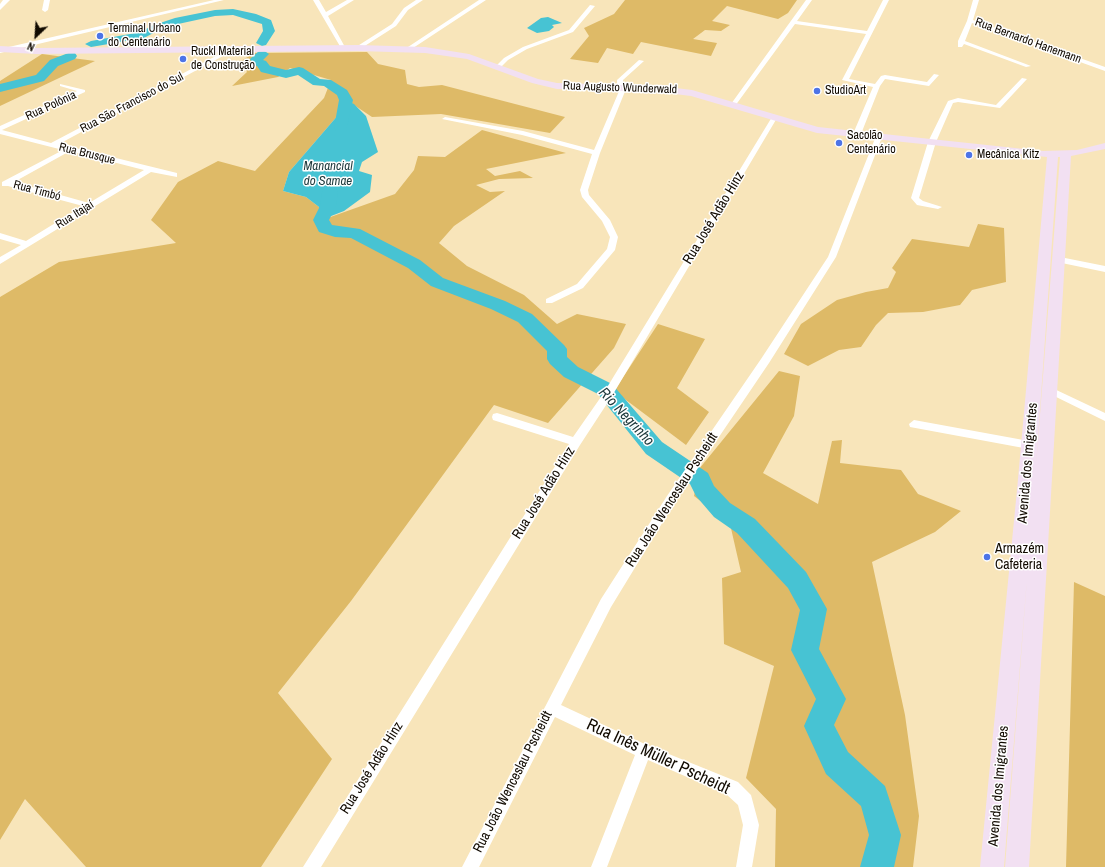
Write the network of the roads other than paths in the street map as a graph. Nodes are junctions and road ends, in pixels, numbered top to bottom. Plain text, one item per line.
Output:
1 (7, 0) edge
2 (47, 0) edge
3 (190, 0) edge
4 (221, 0) edge
5 (318, 0) edge
6 (351, 0) edge
7 (420, 0) edge
8 (483, 0) edge
9 (810, 0) edge
10 (886, 0) edge
11 (976, 0) edge
12 (592, 6) dead end
13 (0, 8) edge
14 (188, 8) junction
15 (45, 10) dead end
16 (325, 15) junction
17 (970, 21) junction
18 (794, 22) junction
19 (869, 33) junction
20 (344, 48) junction
21 (358, 48) junction
22 (14, 49) junction
23 (233, 49) junction
24 (408, 49) junction
25 (0, 51) edge
26 (36, 51) junction
27 (641, 61) dead end
28 (1028, 66) dead end
29 (498, 67) junction
30 (1105, 69) edge
31 (936, 75) dead end
32 (1024, 79) dead end
33 (62, 85) dead end
34 (877, 86) junction
35 (623, 88) junction
36 (733, 105) junction
37 (774, 118) junction
38 (445, 119) dead end
39 (0, 129) edge
40 (0, 132) edge
41 (856, 134) junction
42 (878, 137) junction
43 (932, 142) junction
44 (52, 145) junction
45 (1105, 146) edge
46 (69, 149) junction
47 (596, 153) junction
48 (1053, 154) junction
49 (1066, 154) junction
50 (150, 169) junction
51 (174, 175) dead end
52 (3, 185) edge
53 (90, 206) junction
54 (938, 207) dead end
55 (1055, 221) junction
56 (0, 236) edge
57 (28, 244) junction
58 (1053, 257) junction
59 (0, 261) edge
60 (1105, 269) edge
61 (549, 301) dead end
62 (1050, 390) junction
63 (497, 417) dead end
64 (1105, 417) edge
65 (914, 424) dead end
66 (576, 442) junction
67 (1029, 445) junction
68 (1026, 490) junction
69 (1042, 516) junction
70 (1019, 566) junction
71 (1037, 590) junction
72 (551, 708) junction
73 (1006, 715) junction
74 (644, 751) junction
75 (1024, 754) junction
76 (311, 867) edge
77 (470, 867) edge
78 (599, 867) edge
79 (744, 867) edge
80 (992, 867) edge
81 (1017, 867) edge

1 - 13 street
2 - 15 street
3 - 14 street
4 - 14 street
5 - 16 street
6 - 16 street
7 - 21 street
8 - 24 street
9 - 18 street
10 - 19 street
11 - 17 street, Rua Bernardo Hanemann
12 - 29 street
14 - 22 street
16 - 20 street
17 - 28 street
17 - 30 street, Rua Bernardo Hanemann
18 - 19 street
18 - 36 street
19 - 34 street
20 - 21 main road, Rua Augusto Wunderwald
20 - 23 main road, Rua Augusto Wunderwald
21 - 24 main road, Rua Augusto Wunderwald
22 - 25 main road, Rua Augusto Wunderwald
22 - 26 main road, Rua Augusto Wunderwald
23 - 26 main road, Rua Augusto Wunderwald
23 - 44 street, Rua São Francisco do Sul
24 - 29 main road, Rua Augusto Wunderwald
25 - 26 main road, Rua Augusto Wunderwald
27 - 35 street
29 - 35 main road, Rua Augusto Wunderwald
31 - 34 street
32 - 43 street
33 - 39 street, Rua Polônia
34 - 41 street
35 - 36 main road, Rua Augusto Wunderwald
35 - 47 street
36 - 37 main road, Rua Augusto Wunderwald
37 - 41 main road, Rua Augusto Wunderwald
37 - 66 street, Rua José Adão Hinz
38 - 47 street
40 - 44 street, Rua Brusque
41 - 42 main road, Rua Augusto Wunderwald
42 - 43 main road, Rua Augusto Wunderwald
42 - 72 street, Rua João Wenceslau Pscheidt
43 - 48 main road, Rua Augusto Wunderwald
43 - 54 street
44 - 46 street, Rua Brusque
45 - 49 main road, Rua Augusto Wunderwald
46 - 50 street, Rua Brusque
46 - 52 street
47 - 61 street
48 - 49 main road, Rua Augusto Wunderwald
48 - 55 main road, Avenida dos Imigrantes
49 - 55 main road, Avenida dos Imigrantes
50 - 51 street, Rua Brusque
50 - 53 street, Rua Itajaí
52 - 53 street, Rua Timbó
53 - 57 street, Rua Itajaí
55 - 58 main road, Avenida dos Imigrantes
56 - 57 street
57 - 59 street, Rua Itajaí
58 - 60 street
58 - 62 main road, Avenida dos Imigrantes
58 - 67 main road, Avenida dos Imigrantes
62 - 64 street
62 - 69 main road, Avenida dos Imigrantes
63 - 66 street
65 - 67 street
66 - 76 street, Rua José Adão Hinz
67 - 68 main road, Avenida dos Imigrantes
68 - 69 main road
68 - 70 main road, Avenida dos Imigrantes
69 - 71 main road, Avenida dos Imigrantes
70 - 71 main road
70 - 73 main road, Avenida dos Imigrantes
71 - 75 main road, Avenida dos Imigrantes
72 - 74 street, Rua Inês Müller Pscheidt
72 - 77 street, Rua João Wenceslau Pscheidt
73 - 75 main road
73 - 80 main road, Avenida dos Imigrantes
74 - 78 street
74 - 79 street, Rua Inês Müller Pscheidt
75 - 81 main road, Avenida dos Imigrantes

